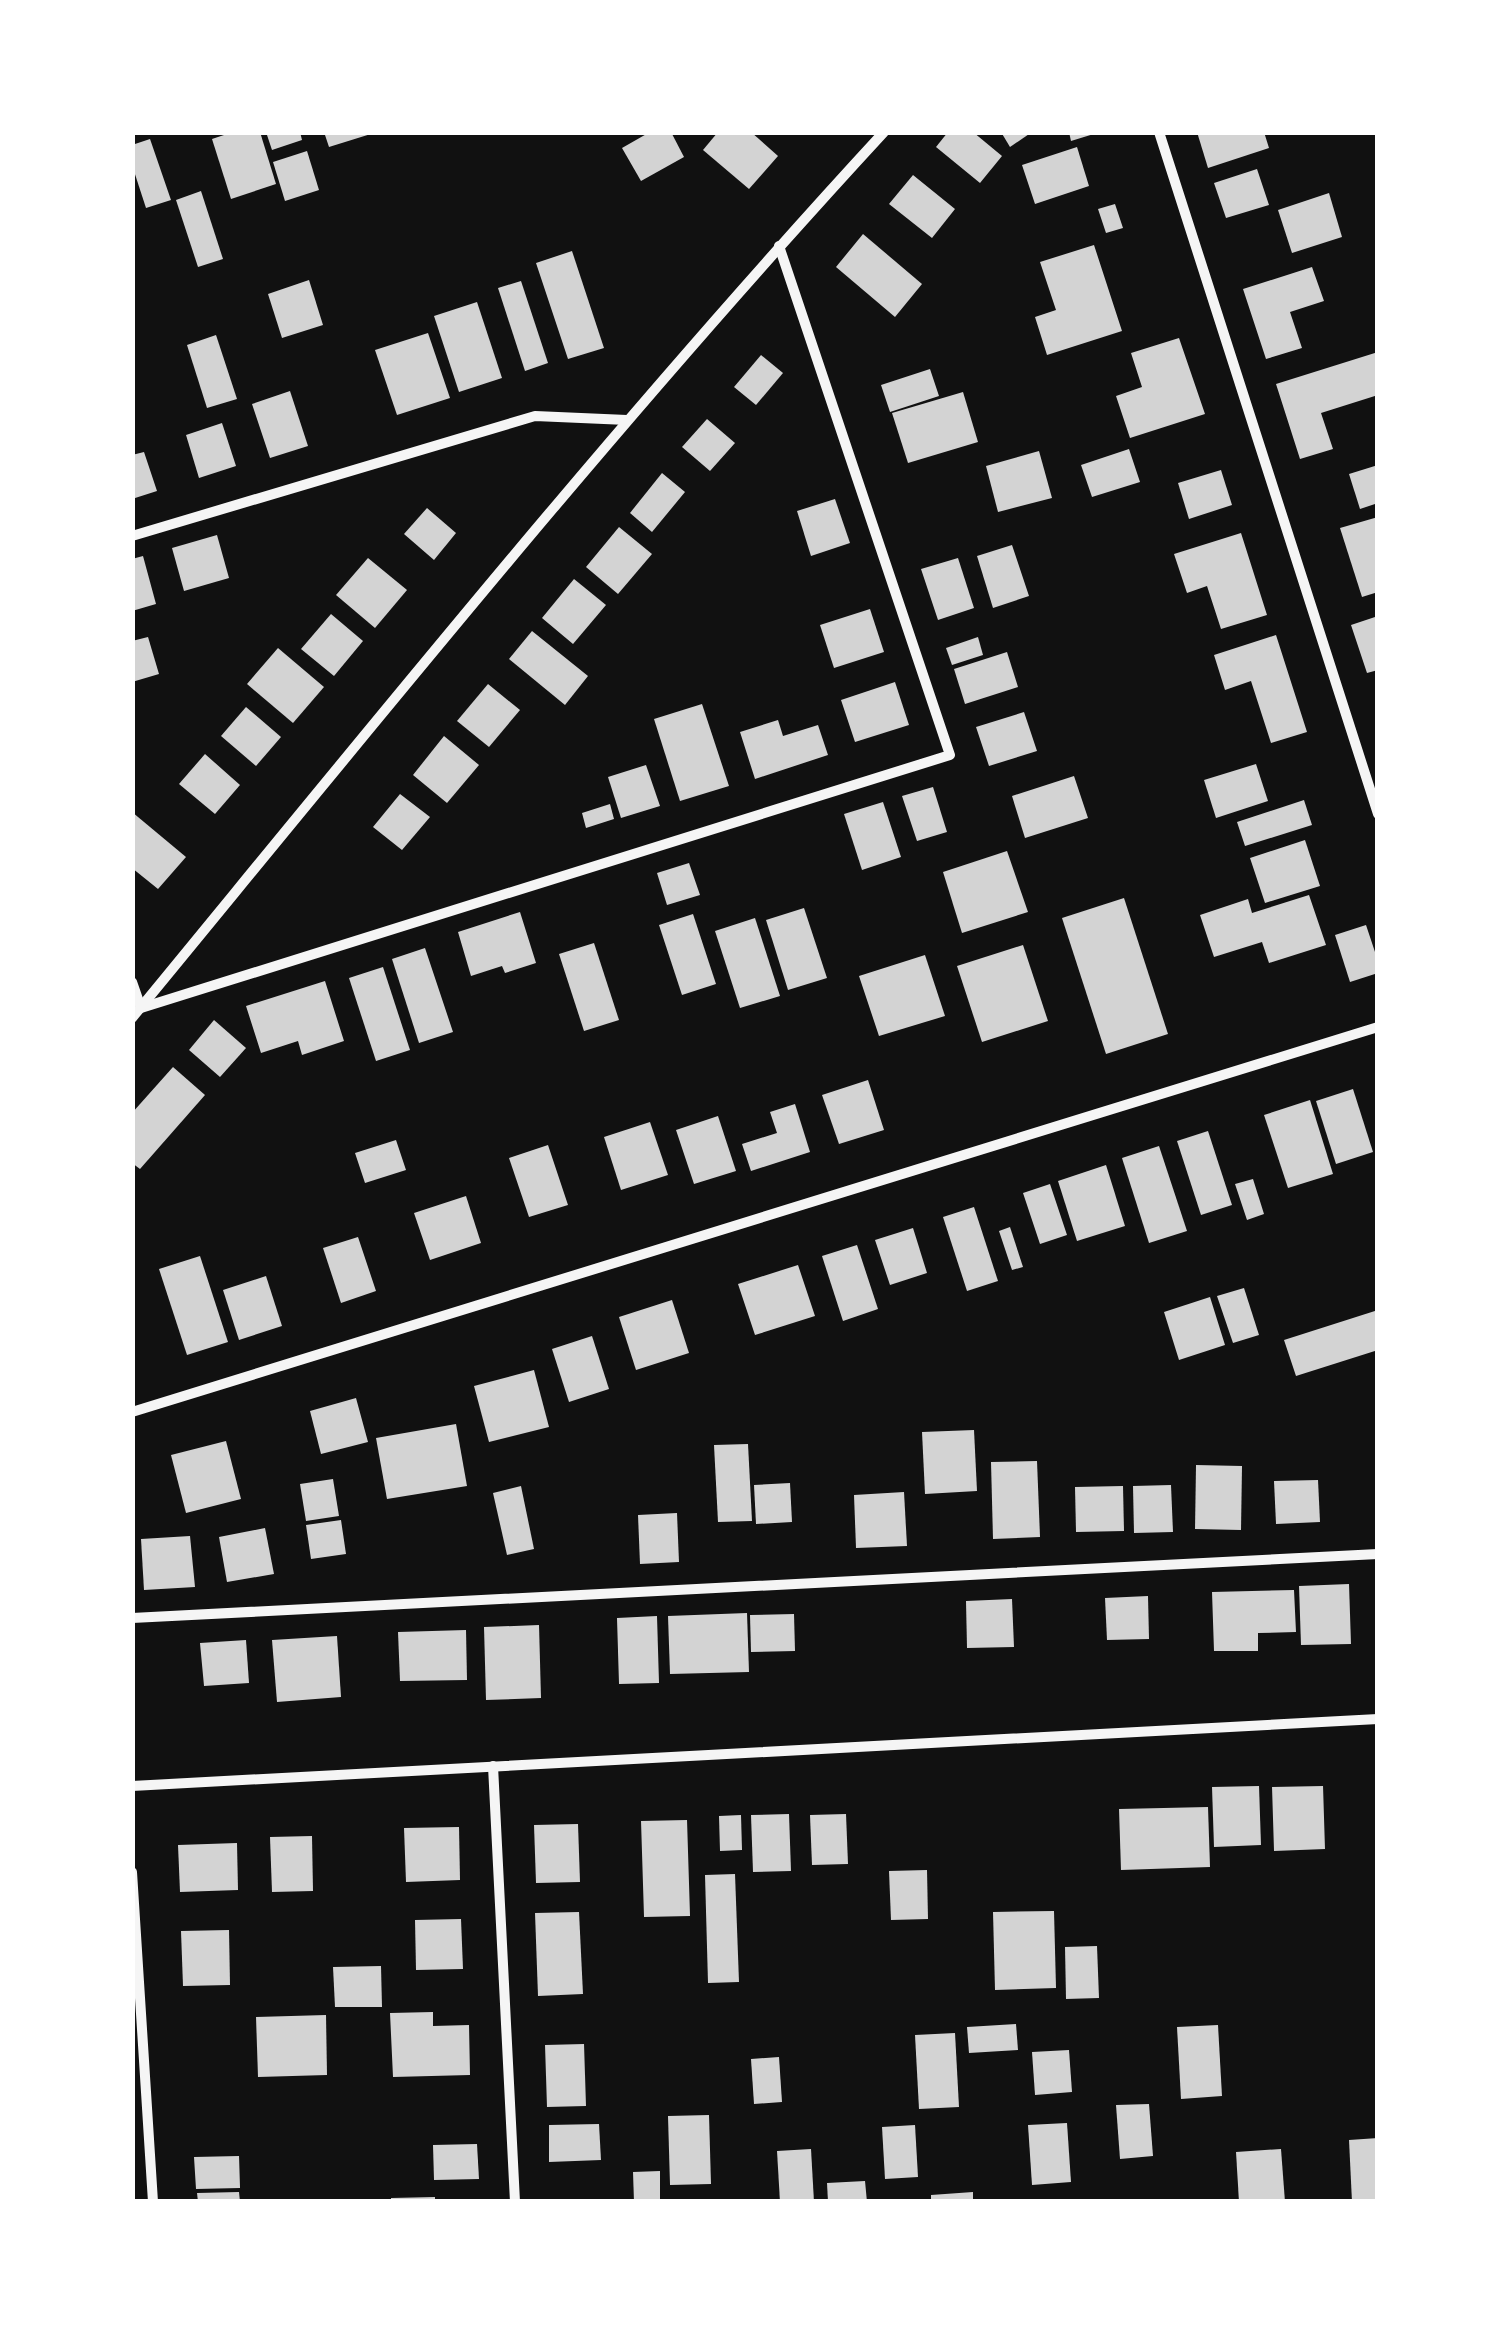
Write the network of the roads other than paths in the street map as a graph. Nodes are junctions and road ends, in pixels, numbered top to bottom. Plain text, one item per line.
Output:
1 (884, 132) edge
2 (1159, 132) edge
3 (779, 246) junction
4 (627, 420) junction
5 (132, 536) edge
6 (1378, 814) edge
7 (132, 982) edge
8 (141, 1008) junction
9 (132, 1018) edge
10 (1378, 1027) edge
11 (132, 1412) edge
12 (1378, 1554) edge
13 (132, 1618) edge
14 (1378, 1719) edge
15 (493, 1766) junction
16 (132, 1786) edge
17 (132, 1872) edge
18 (154, 2202) edge
19 (515, 2202) edge

1 - 3 street
2 - 6 street
3 - 4 street
3 - 8 street
4 - 5 street
4 - 8 street
7 - 8 street
8 - 9 street
10 - 11 street
12 - 13 street
14 - 15 street
15 - 16 street
15 - 19 street
17 - 18 street

